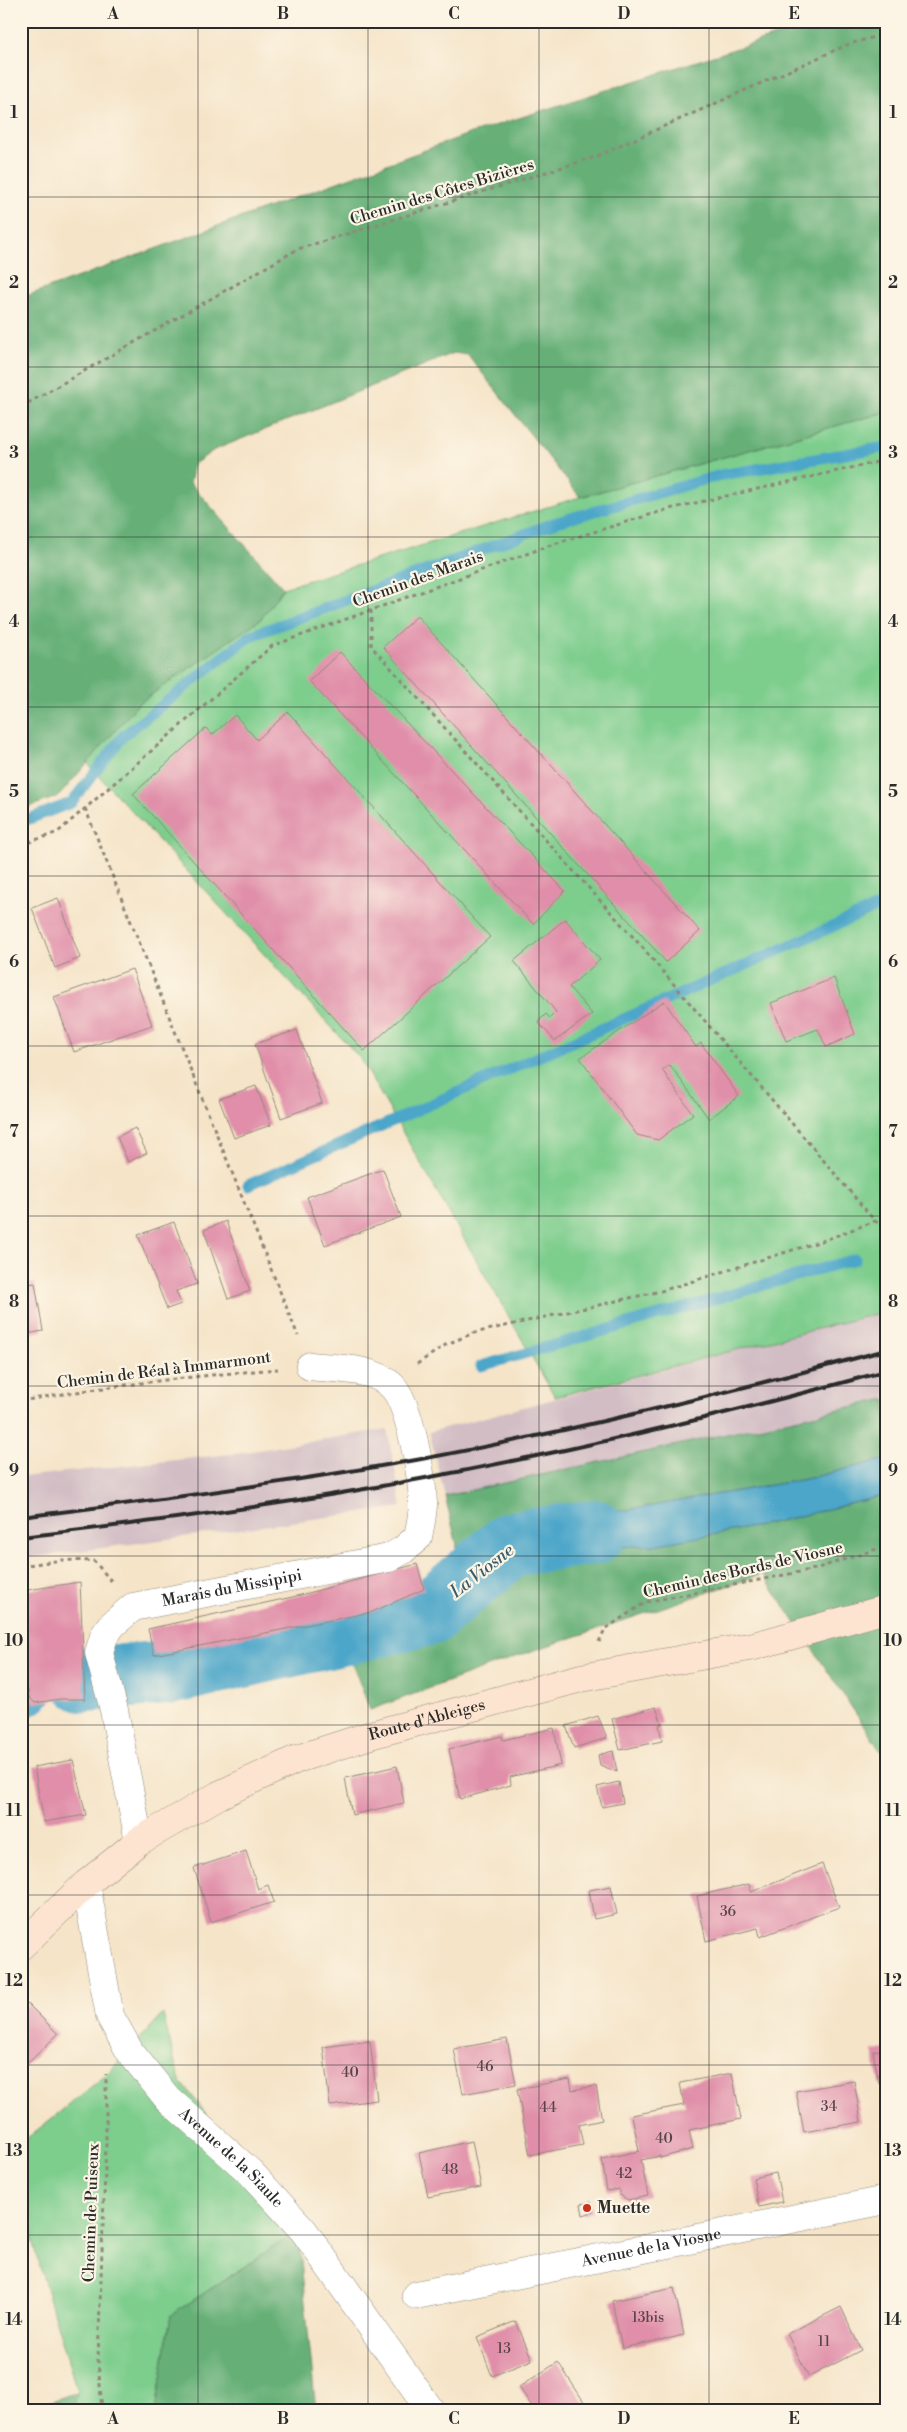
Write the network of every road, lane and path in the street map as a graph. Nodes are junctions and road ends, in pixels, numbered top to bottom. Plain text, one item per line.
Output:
1 (886, 34) edge
2 (21, 406) edge
3 (886, 460) edge
4 (370, 610) junction
5 (86, 808) junction
6 (21, 845) edge
7 (875, 1221) junction
8 (886, 1228) edge
9 (310, 1366) junction
10 (391, 1385) junction
11 (21, 1401) edge
12 (886, 1546) edge
13 (21, 1566) edge
14 (133, 1607) junction
15 (886, 1609) edge
16 (581, 1678) junction
17 (139, 1841) junction
18 (86, 1884) junction
19 (21, 1946) edge
20 (107, 2065) dead end
21 (886, 2200) edge
22 (416, 2295) dead end
23 (102, 2411) edge
24 (431, 2411) edge

1 - 2 path, Chemin des Côtes Bizières
3 - 4 path, Chemin des Marais
4 - 5 path, Chemin des Marais
4 - 7 path
5 - 6 path, Chemin des Marais
5 - 9 path
7 - 8 path
7 - 10 path
9 - 10 street
9 - 11 path, Chemin de Réal à Immarmont
10 - 14 street, Marais du Missipipi
12 - 16 path, Chemin des Bords de Viosne
13 - 14 path
14 - 17 street, Marais du Missipipi
15 - 16 main road, Route d'Ableiges
16 - 17 main road, Route d'Ableiges
17 - 18 main road, Route d'Ableiges
18 - 19 main road, Route d'Ableiges
18 - 24 street, Avenue de la Siaule
20 - 23 path, Chemin de Puiseux
21 - 22 street, Avenue de la Viosne

